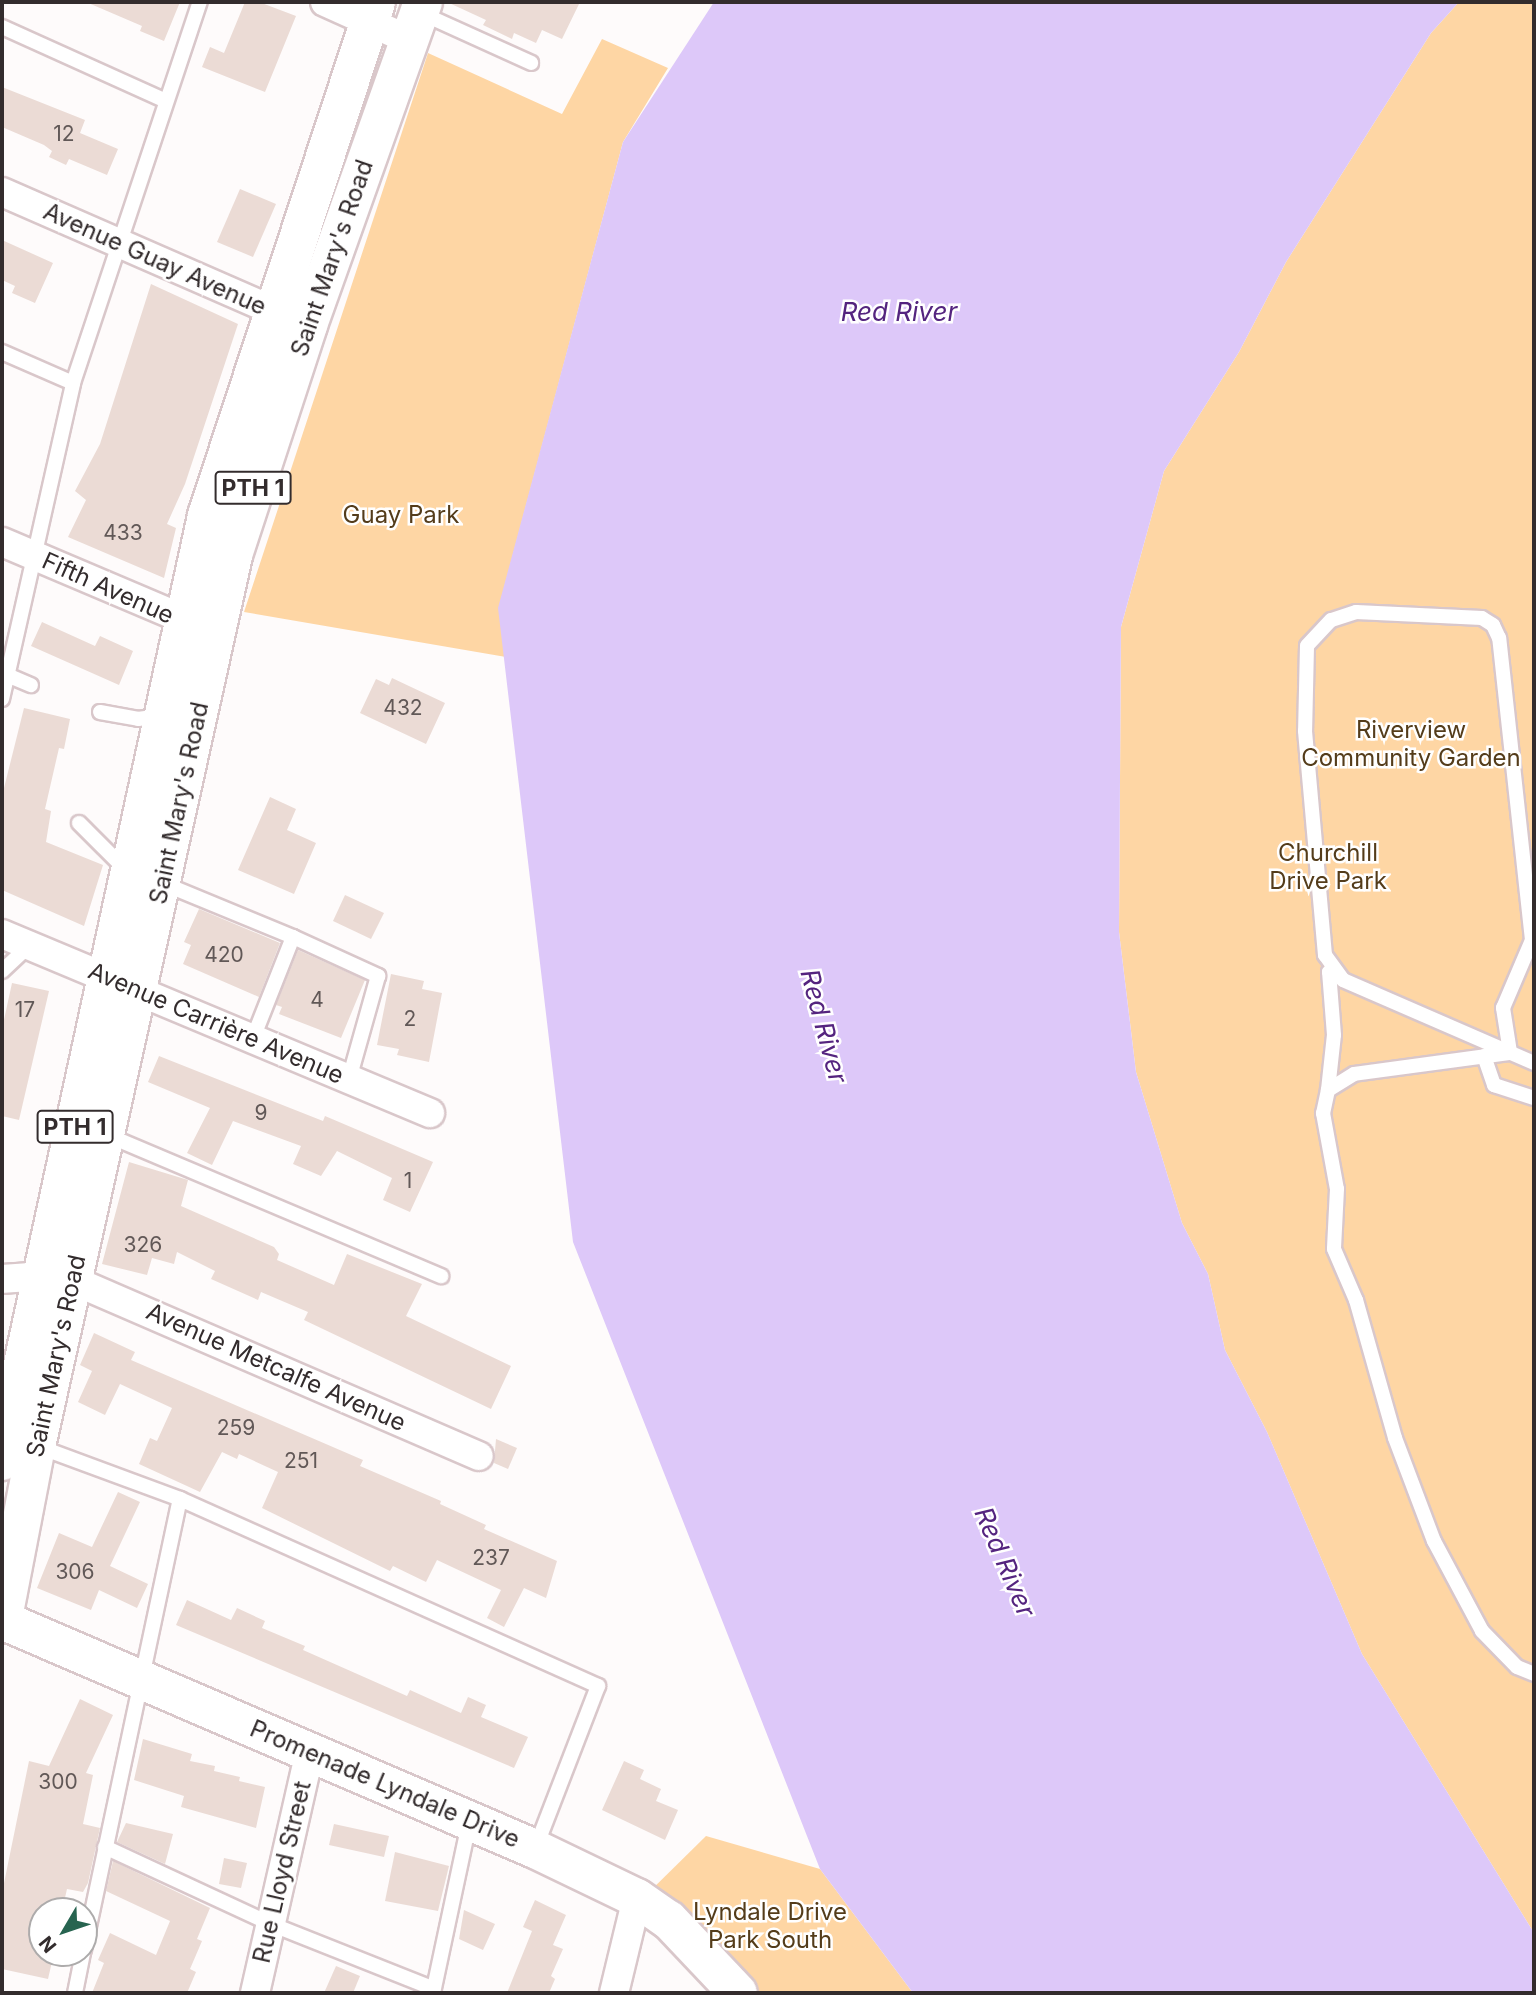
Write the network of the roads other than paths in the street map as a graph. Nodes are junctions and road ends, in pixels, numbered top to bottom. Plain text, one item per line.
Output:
1 (200, 2) edge
2 (326, 2) edge
3 (373, 11) edge
4 (417, 18) edge
5 (2, 27) edge
6 (531, 63) dead end
7 (166, 101) junction
8 (2, 192) edge
9 (118, 243) junction
10 (291, 318) junction
11 (2, 352) edge
12 (73, 383) junction
13 (2, 542) edge
14 (33, 555) junction
15 (199, 626) junction
16 (7, 675) junction
17 (30, 685) dead end
18 (2, 699) edge
19 (100, 712) dead end
20 (165, 715) junction
21 (79, 823) dead end
22 (146, 878) junction
23 (2, 934) edge
24 (293, 937) junction
25 (29, 946) junction
26 (1334, 968) junction
27 (2, 971) edge
28 (122, 984) junction
29 (253, 1038) junction
30 (1510, 1052) junction
31 (1484, 1056) junction
32 (1534, 1063) edge
33 (349, 1079) junction
34 (1328, 1090) junction
35 (1534, 1098) edge
36 (430, 1113) dead end
37 (107, 1135) junction
38 (441, 1276) dead end
39 (58, 1278) junction
40 (2, 1279) edge
41 (19, 1453) edge
42 (478, 1456) dead end
43 (180, 1499) junction
44 (2, 1621) edge
45 (1534, 1674) edge
46 (141, 1679) junction
47 (310, 1750) junction
48 (470, 1821) junction
49 (105, 1847) junction
50 (535, 1849) junction
51 (95, 1897) edge
52 (637, 1898) junction
53 (271, 1924) junction
54 (81, 1967) edge
55 (434, 1991) edge
56 (75, 1993) edge
57 (255, 1993) edge
58 (614, 1993) edge
59 (738, 1993) edge

1 - 7 lane
2 - 3 street
3 - 4 street
3 - 10 main road, Saint Mary's Road / PTH 1
4 - 6 lane
4 - 10 main road, Saint Mary's Road / PTH 1
5 - 7 lane
7 - 9 lane
8 - 9 street, Avenue Guay Avenue
9 - 10 street, Avenue Guay Avenue
9 - 12 lane
10 - 15 main road, Saint Mary's Road / PTH 1
11 - 12 lane
12 - 14 lane
13 - 14 street, Fifth Avenue
14 - 15 street, Fifth Avenue
14 - 16 lane
15 - 20 main road, Saint Mary's Road / PTH 1
15 - 22 main road, Saint Mary's Road / PTH 1
16 - 17 lane
16 - 18 lane
19 - 20 lane
20 - 22 main road, Saint Mary's Road / PTH 1
21 - 22 lane
22 - 24 lane
22 - 28 main road, Saint Mary's Road / PTH 1
23 - 25 street, Avenue Carrière Avenue
24 - 29 lane
24 - 33 lane
25 - 27 lane
25 - 28 street, Avenue Carrière Avenue
26 - 30 lane
26 - 30 lane
26 - 34 lane
28 - 29 street, Avenue Carrière Avenue
28 - 37 main road, Saint Mary's Road / PTH 1
28 - 39 main road, Saint Mary's Road / PTH 1
29 - 33 street, Avenue Carrière Avenue
30 - 31 lane
30 - 32 lane
31 - 34 lane
31 - 35 lane
33 - 36 street, Avenue Carrière Avenue
34 - 45 lane
37 - 38 lane
37 - 39 main road, Saint Mary's Road / PTH 1
39 - 40 street
39 - 41 main road, Saint Mary's Road / PTH 1
39 - 42 street, Avenue Metcalfe Avenue
41 - 43 lane
41 - 44 main road, Saint Mary's Road / PTH 1
43 - 46 lane
43 - 50 lane
44 - 46 main road, Promenade Lyndale Drive
46 - 47 main road, Promenade Lyndale Drive
46 - 49 lane
47 - 48 main road, Promenade Lyndale Drive
47 - 53 street, Rue Lloyd Street
48 - 50 main road, Promenade Lyndale Drive
48 - 55 lane
49 - 51 lane
49 - 53 lane
50 - 52 main road, Promenade Lyndale Drive
52 - 58 street
52 - 59 main road, Promenade Lyndale Drive
53 - 55 lane
53 - 57 street, Rue Lloyd Street
54 - 56 lane

